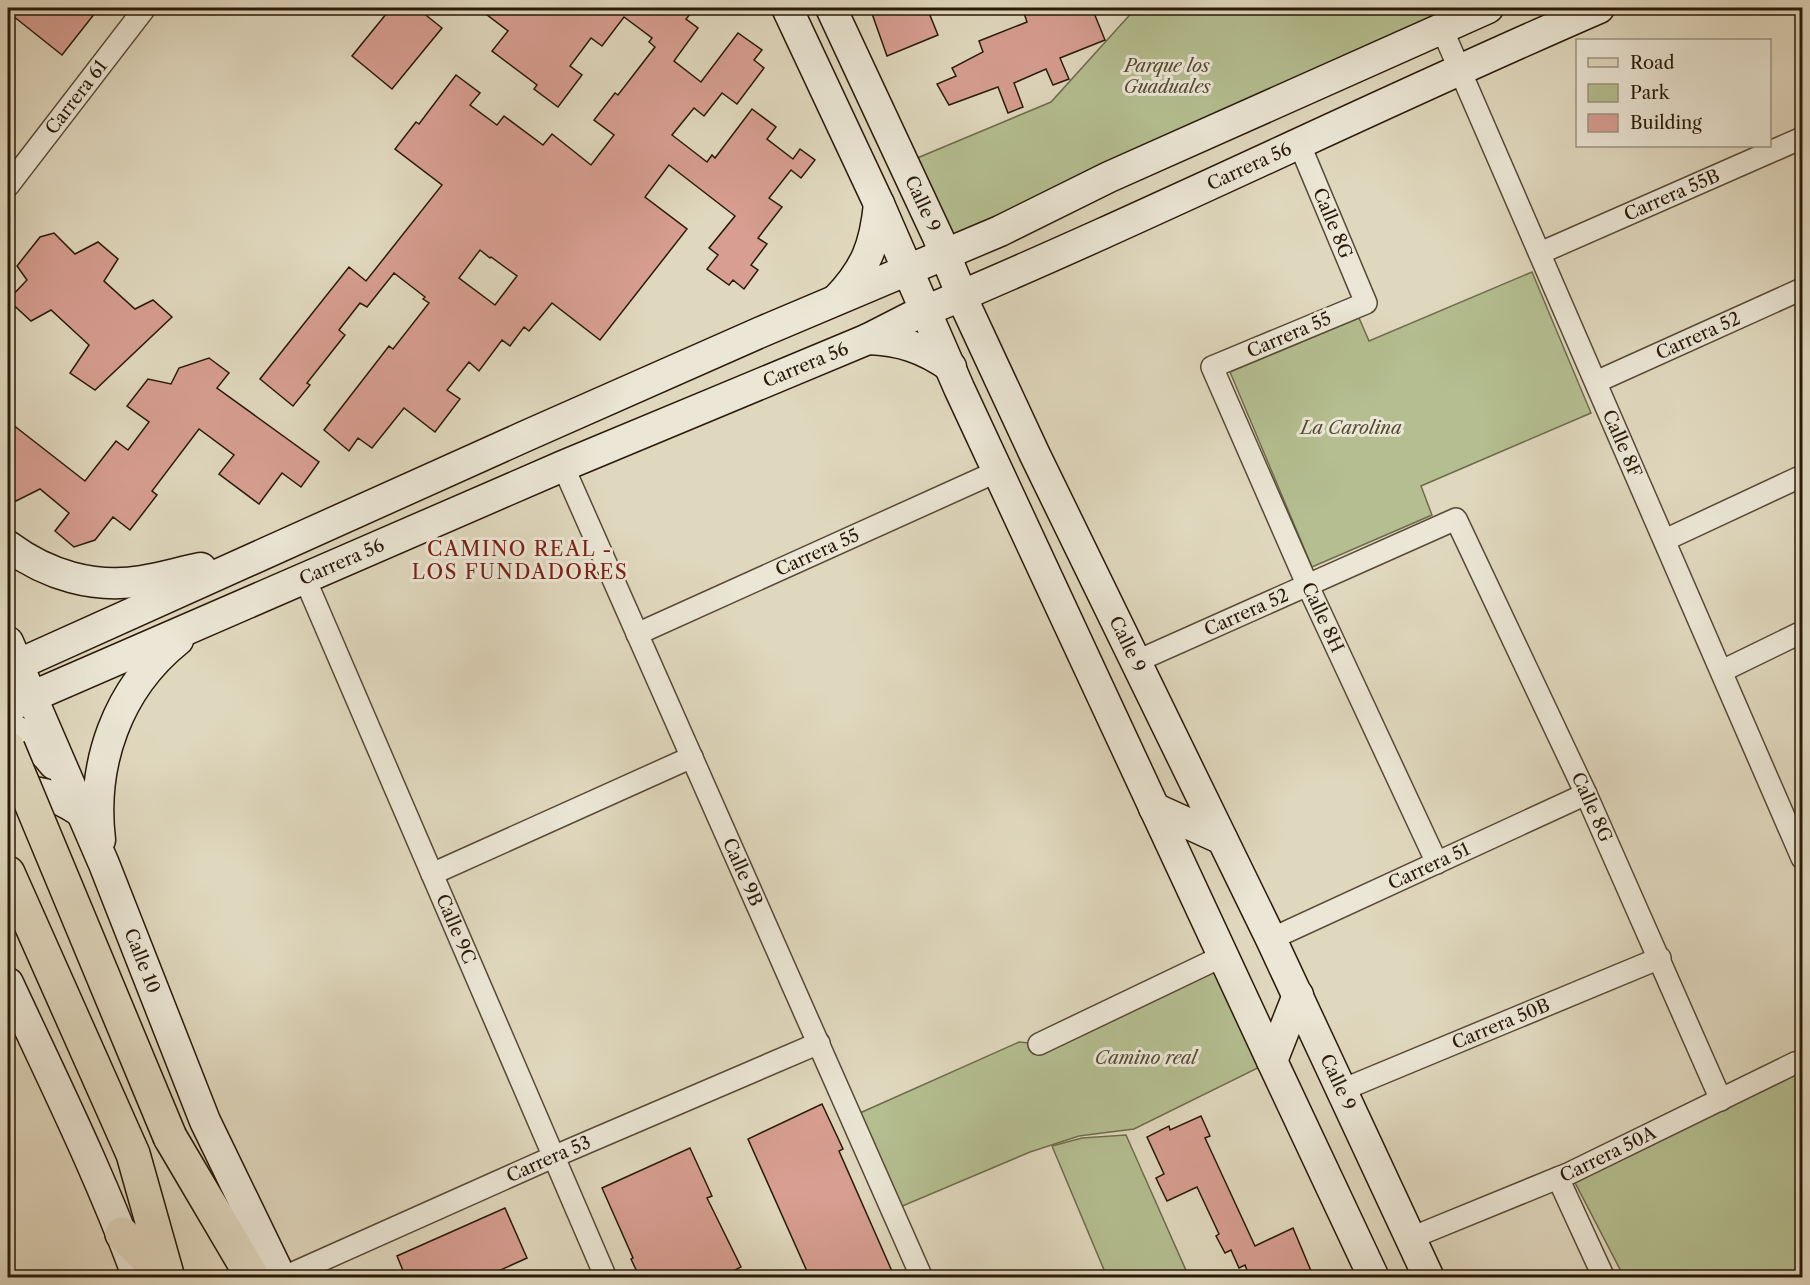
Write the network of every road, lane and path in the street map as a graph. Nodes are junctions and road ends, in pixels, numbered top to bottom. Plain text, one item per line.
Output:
1 (145, 8) edge
2 (787, 8) edge
3 (831, 8) edge
4 (1599, 8) edge
5 (1466, 14) edge
6 (1460, 68) junction
7 (1803, 138) edge
8 (1299, 143) junction
9 (8, 186) edge
10 (879, 204) junction
11 (1540, 253) junction
12 (945, 255) junction
13 (908, 271) junction
14 (1803, 289) edge
15 (962, 295) junction
16 (835, 302) junction
17 (1366, 303) joint
18 (925, 311) junction
19 (868, 339) junction
20 (951, 367) junction
21 (1212, 368) joint
22 (1596, 382) junction
23 (563, 466) junction
24 (998, 471) junction
25 (1803, 476) edge
26 (1456, 519) joint
27 (1665, 540) junction
28 (8, 546) edge
29 (256, 557) junction
30 (305, 579) junction
31 (1307, 584) junction
32 (210, 618) junction
33 (1803, 632) edge
34 (637, 634) junction
35 (1135, 662) junction
36 (10, 663) edge
37 (1722, 671) junction
38 (15, 701) edge
39 (8, 726) edge
40 (8, 748) edge
41 (692, 757) junction
42 (66, 781) junction
43 (1586, 794) junction
44 (8, 797) edge
45 (1154, 808) junction
46 (80, 811) junction
47 (1222, 839) junction
48 (1803, 858) edge
49 (1437, 863) junction
50 (104, 864) junction
51 (8, 873) edge
52 (432, 874) junction
53 (1271, 939) junction
54 (1223, 956) junction
55 (1660, 958) junction
56 (8, 983) edge
57 (1298, 995) junction
58 (819, 1043) junction
59 (1040, 1044) dead end
60 (1272, 1061) junction
61 (1803, 1062) edge
62 (1342, 1090) junction
63 (1721, 1100) junction
64 (552, 1157) junction
65 (1558, 1178) junction
66 (122, 1234) junction
67 (1411, 1238) junction
68 (138, 1278) edge
69 (167, 1278) edge
70 (253, 1278) edge
71 (281, 1278) edge
72 (606, 1278) edge
73 (922, 1278) edge
74 (1374, 1278) edge
75 (1429, 1278) edge
76 (1604, 1278) edge

1 - 9 street, Carrera 61
2 - 10 street
3 - 12 street, Calle 9
4 - 6 street, Carrera 56
5 - 6 street, Calle 8F
5 - 12 street
6 - 8 street, Carrera 56
6 - 11 street, Calle 8F
7 - 11 street, Carrera 55B
8 - 15 street, Carrera 56
8 - 17 street, Calle 8G
10 - 13 street
10 - 16 street
11 - 22 street, Calle 8F
12 - 13 street
12 - 15 street, Calle 9
13 - 16 street
13 - 18 street
14 - 22 street, Carrera 52
15 - 18 street, Carrera 56
15 - 35 street, Calle 9
16 - 29 street
17 - 21 street, Carrera 55
18 - 19 street, Carrera 56
18 - 20 street
19 - 20 street
19 - 23 street, Carrera 56
20 - 24 street
21 - 31 street, Calle 8H
22 - 27 street, Calle 8F
23 - 30 street, Carrera 56
23 - 34 street, Calle 9B
24 - 34 street, Carrera 55
24 - 45 street
25 - 27 street
26 - 31 street, Carrera 52
26 - 43 street, Calle 8G
27 - 37 street, Calle 8F
28 - 29 street
29 - 36 street
30 - 32 street, Carrera 56
30 - 52 street, Calle 9C
31 - 35 street, Carrera 52
31 - 49 street, Calle 8H
32 - 38 street, Carrera 56
32 - 50 street
33 - 37 street
34 - 41 street, Calle 9B
35 - 47 street, Calle 9
36 - 38 street, Calle 10
37 - 48 street, Calle 8F
38 - 42 street, Calle 10
39 - 42 street
40 - 70 main road, bridge
41 - 52 street
41 - 58 street, Calle 9B
42 - 46 street, Calle 10
43 - 49 street, Carrera 51
43 - 55 street, Calle 8G
44 - 46 street
45 - 47 street
45 - 54 street
46 - 50 street, Calle 10
47 - 53 street, Calle 9
49 - 53 street, Carrera 51
50 - 71 street, Calle 10
51 - 69 main road
52 - 64 street, Calle 9C
53 - 57 street, Calle 9
54 - 59 street
54 - 60 street
55 - 62 street, Carrera 50B
55 - 63 street, Calle 8G
56 - 66 street
57 - 60 street
57 - 62 street, Calle 9
58 - 64 street, Carrera 53
58 - 73 street, Calle 9B
60 - 74 street
61 - 63 street, Carrera 50A
62 - 67 street, Calle 9
63 - 65 street, Carrera 50A
64 - 71 street, Carrera 53
64 - 72 street, Calle 9C
65 - 67 street, Carrera 50A
65 - 76 street
66 - 68 street
66 - 69 main road
67 - 75 street, Calle 9

